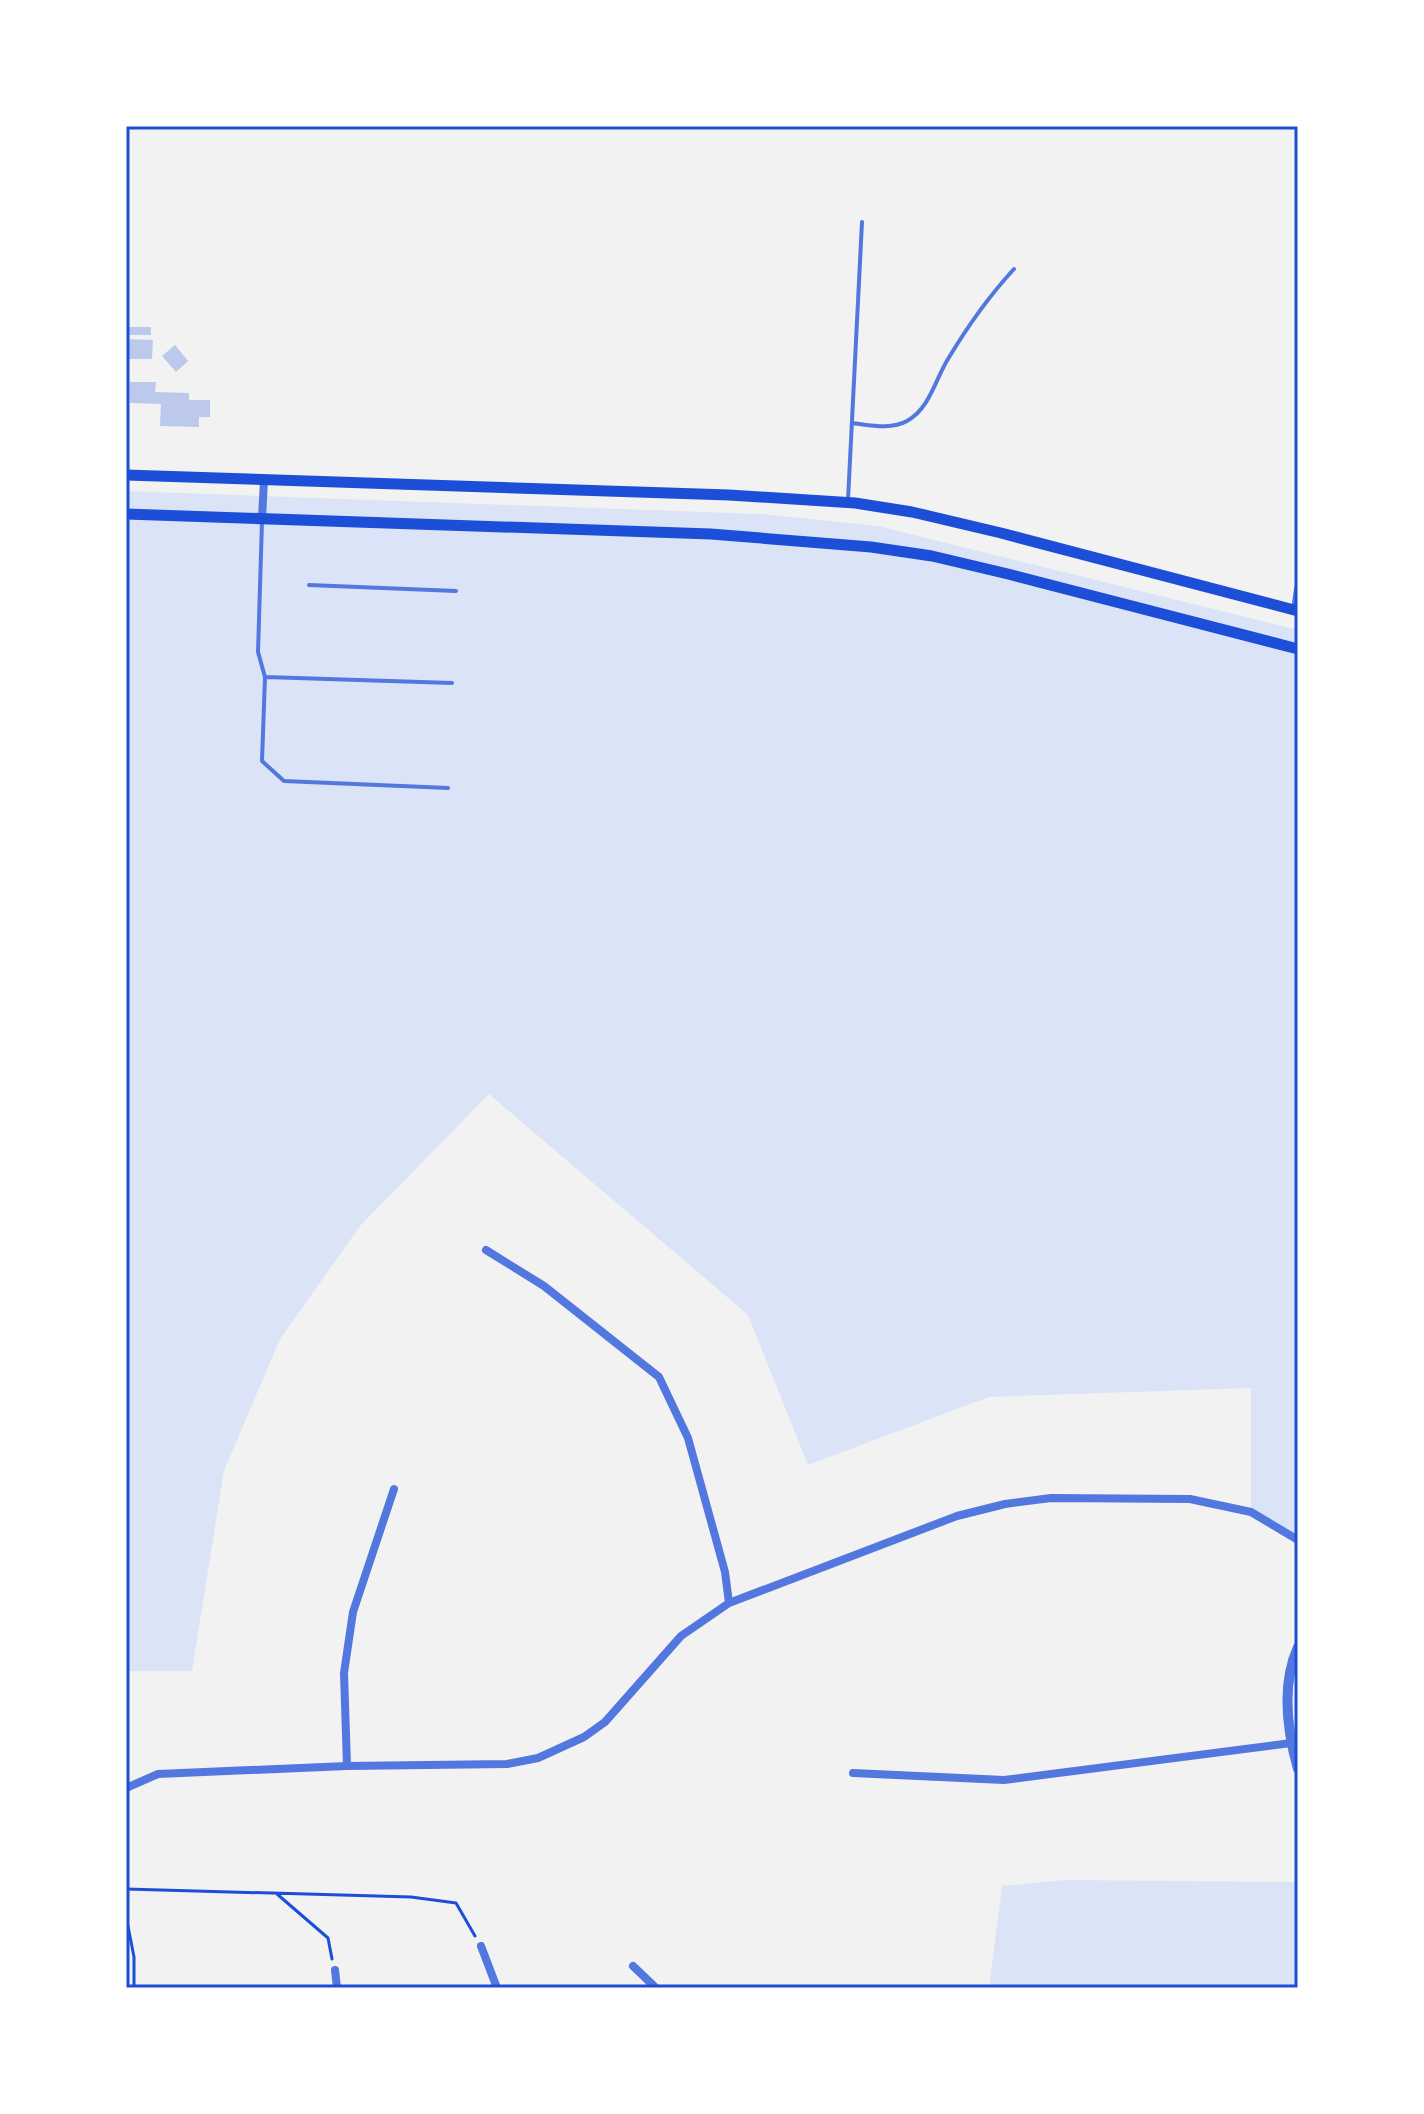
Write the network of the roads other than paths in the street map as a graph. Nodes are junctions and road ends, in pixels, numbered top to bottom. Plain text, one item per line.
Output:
1 (862, 222) dead end
2 (1014, 269) dead end
3 (852, 423) junction
4 (126, 475) edge
5 (264, 480) junction
6 (848, 502) junction
7 (126, 514) edge
8 (262, 519) junction
9 (309, 585) dead end
10 (1298, 589) edge
11 (456, 591) dead end
12 (1296, 610) edge
13 (1298, 649) edge
14 (265, 677) junction
15 (452, 683) dead end
16 (448, 788) dead end
17 (486, 1250) dead end
18 (394, 1489) dead end
19 (1298, 1540) edge
20 (729, 1603) junction
21 (1298, 1647) edge
22 (1291, 1743) junction
23 (347, 1766) junction
24 (1298, 1769) edge
25 (853, 1773) dead end
26 (126, 1788) edge
27 (481, 1946) road end
28 (633, 1966) dead end
29 (335, 1970) road end
30 (337, 1988) edge
31 (497, 1988) edge
32 (656, 1988) edge

1 - 3 lane
2 - 3 lane
3 - 6 lane
4 - 5 main road
5 - 6 main road
5 - 8 street
6 - 12 main road
7 - 8 main road
8 - 13 main road
8 - 14 lane
9 - 11 lane
10 - 12 street
14 - 15 lane
14 - 16 lane
17 - 20 street
18 - 23 street
19 - 20 street
20 - 23 street
21 - 22 street
22 - 24 street
22 - 25 street
23 - 26 street
27 - 31 street
28 - 32 street
29 - 30 street

